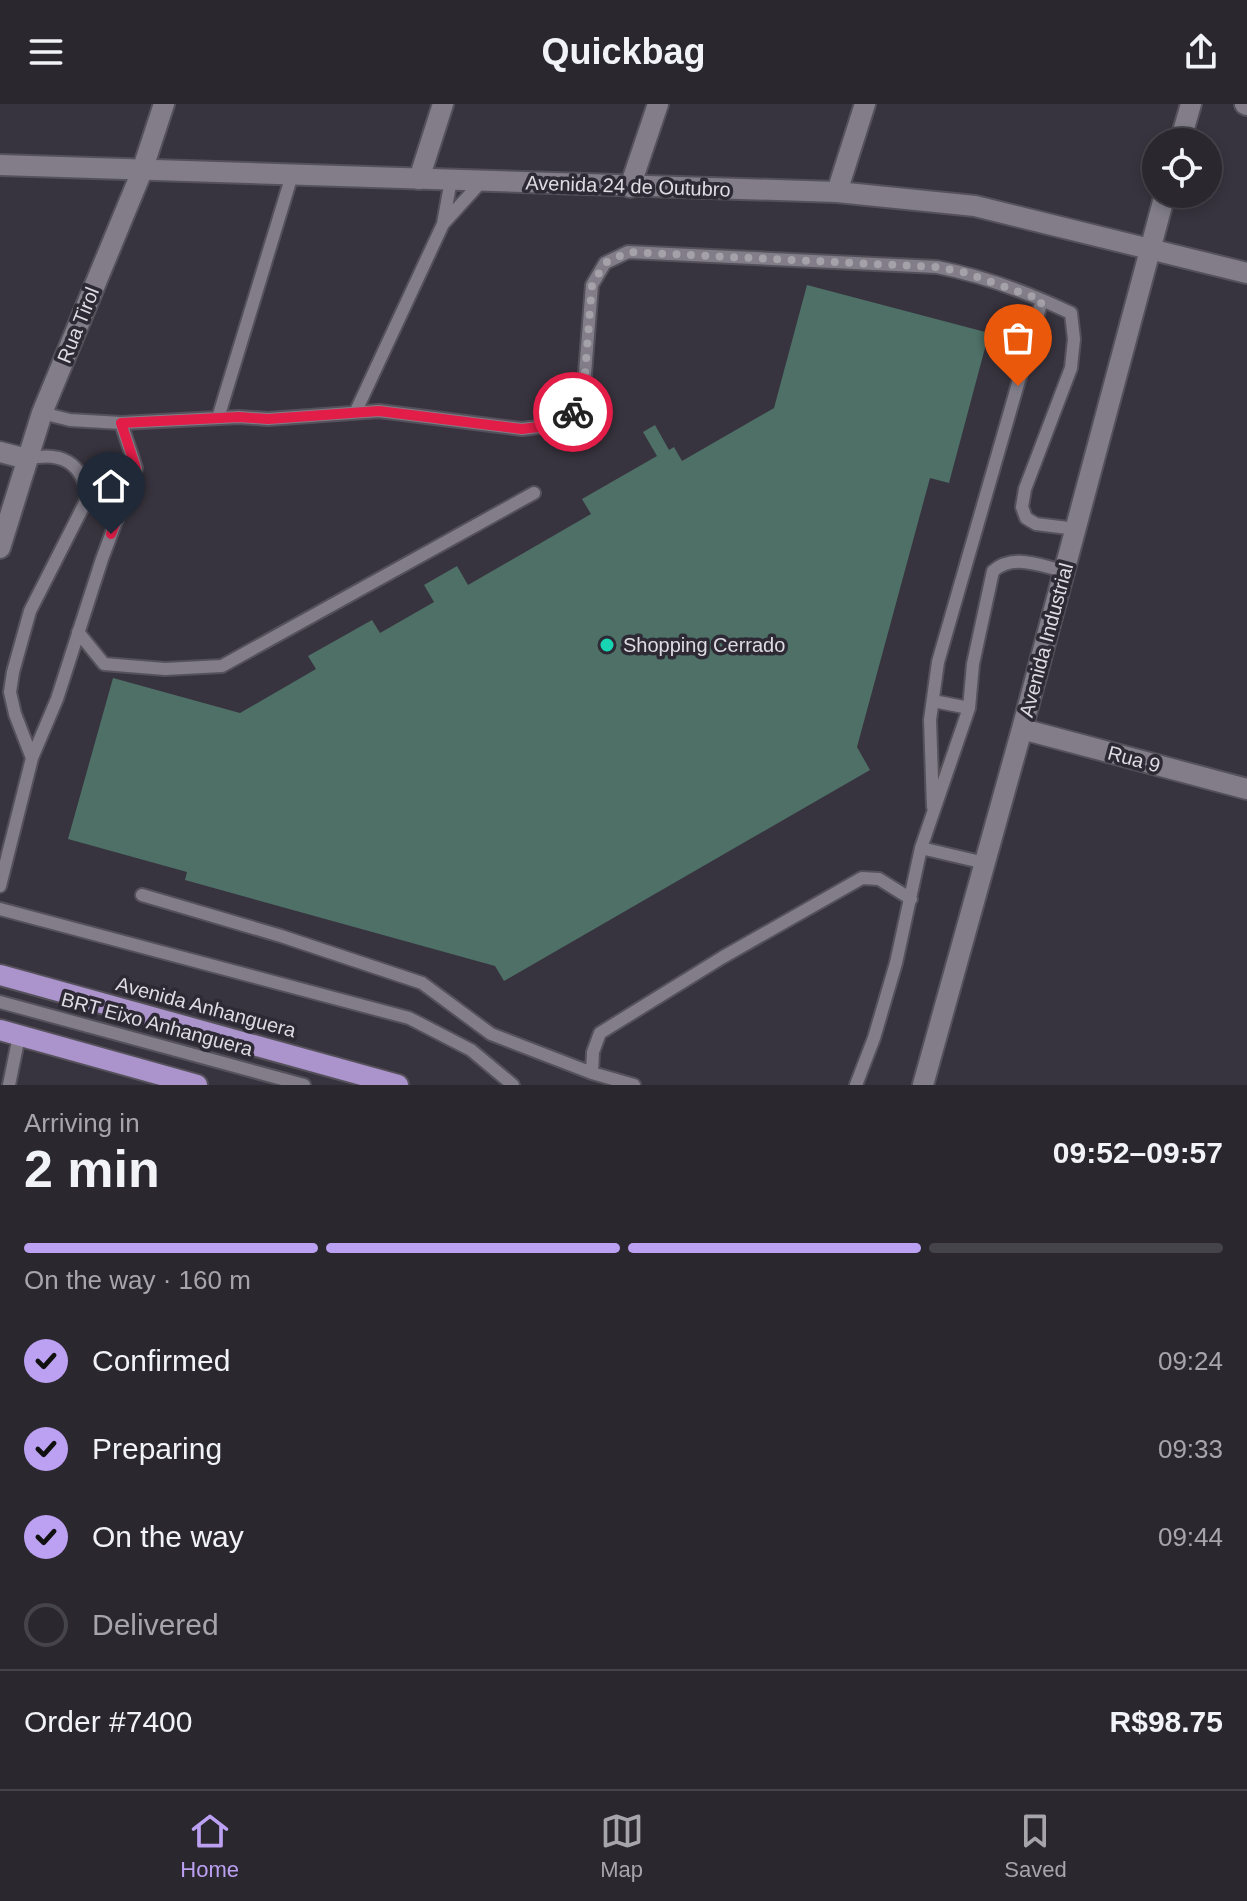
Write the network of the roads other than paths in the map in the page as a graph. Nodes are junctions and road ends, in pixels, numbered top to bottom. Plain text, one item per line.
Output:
1 (164, 104) edge
2 (443, 104) edge
3 (658, 104) edge
4 (865, 104) edge
5 (1191, 104) edge
6 (1184, 128) edge
7 (0, 165) edge
8 (142, 171) junction
9 (292, 175) junction
10 (419, 179) junction
11 (451, 180) junction
12 (482, 181) junction
13 (630, 187) junction
14 (837, 192) junction
15 (1161, 208) edge
16 (443, 224) junction
17 (1150, 249) junction
18 (1247, 273) edge
19 (1042, 300) junction
20 (356, 411) junction
21 (42, 413) junction
22 (218, 418) junction
23 (121, 423) junction
24 (0, 452) edge
25 (27, 459) junction
26 (534, 493) dead end
27 (1076, 529) junction
28 (0, 548) edge
29 (1064, 571) junction
30 (78, 632) junction
31 (933, 701) junction
32 (969, 708) junction
33 (1022, 729) junction
34 (32, 758) junction
35 (1247, 789) edge
36 (934, 814) junction
37 (921, 848) junction
38 (985, 863) junction
39 (0, 886) edge
40 (142, 895) dead end
41 (911, 899) junction
42 (0, 909) edge
43 (0, 975) edge
44 (0, 1002) edge
45 (10, 1033) edge
46 (592, 1073) junction
47 (9, 1085) edge
48 (197, 1085) edge
49 (304, 1085) edge
50 (398, 1085) edge
51 (513, 1085) edge
52 (634, 1085) edge
53 (856, 1085) edge
54 (923, 1085) edge

1 - 8 street, Rua Tirol
2 - 10 street
3 - 13 street
4 - 14 street
5 - 6 street
7 - 8 street, Avenida 24 de Outubro
8 - 9 street, Avenida 24 de Outubro
8 - 21 street, Rua Tirol
9 - 10 street, Avenida 24 de Outubro
9 - 22 lane
10 - 11 street, Avenida 24 de Outubro
11 - 12 street, Avenida 24 de Outubro
11 - 16 lane
12 - 13 street, Avenida 24 de Outubro
12 - 16 lane
13 - 14 street, Avenida 24 de Outubro
14 - 17 street, Avenida 24 de Outubro
15 - 17 street, Avenida Industrial
16 - 20 lane
17 - 18 street, Avenida 24 de Outubro
17 - 27 street, Avenida Industrial
19 - 20 lane
19 - 27 lane
19 - 31 lane
20 - 22 lane
21 - 23 lane
21 - 25 street, Rua Tirol
22 - 23 lane
23 - 30 lane
24 - 25 street
25 - 28 street, Rua Tirol
25 - 34 lane
26 - 30 lane
27 - 29 street, Avenida Industrial
29 - 32 lane
29 - 33 street, Avenida Industrial
30 - 34 lane
31 - 32 lane
31 - 36 lane
32 - 36 lane
33 - 35 street, Rua 9
33 - 38 street, Avenida Industrial
34 - 39 lane
36 - 37 lane
37 - 38 lane
37 - 41 lane
38 - 54 street, Avenida Industrial
40 - 46 lane
41 - 46 lane
41 - 53 lane
42 - 51 lane
43 - 50 main road, Avenida Anhanguera
44 - 49 lane, BRT Eixo Anhanguera
45 - 47 lane
45 - 48 main road
46 - 52 lane

